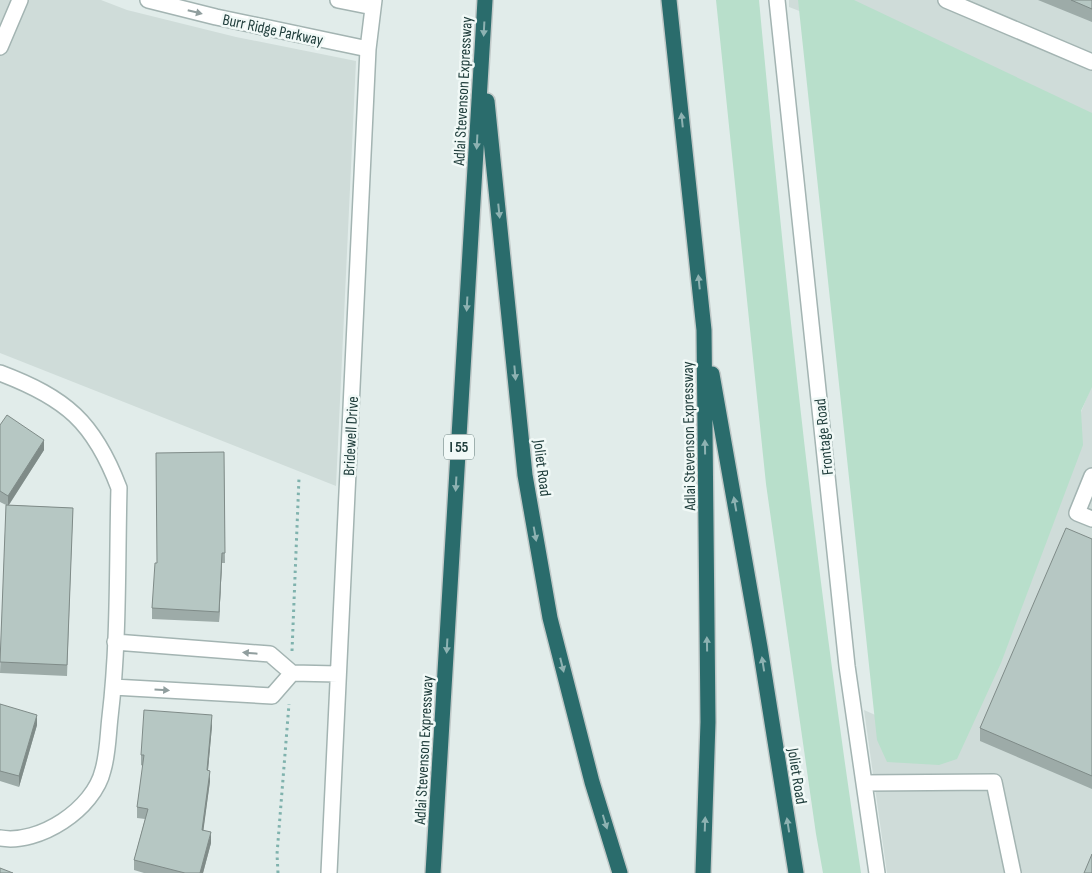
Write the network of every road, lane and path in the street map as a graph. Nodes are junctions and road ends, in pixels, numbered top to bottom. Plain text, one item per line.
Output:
1 (20, 0) edge
2 (148, 0) edge
3 (338, 0) edge
4 (485, 0) edge
5 (669, 0) edge
6 (777, 0) edge
7 (946, 0) edge
8 (374, 3) edge
9 (0, 47) edge
10 (368, 49) junction
11 (482, 58) junction
12 (1092, 62) edge
13 (704, 330) junction
14 (0, 373) edge
15 (1092, 476) edge
16 (299, 478) dead end
17 (1092, 519) edge
18 (115, 642) junction
19 (292, 673) junction
20 (338, 674) junction
21 (113, 687) junction
22 (864, 783) junction
23 (435, 836) junction
24 (0, 838) edge
25 (278, 873) edge
26 (329, 873) edge
27 (427, 873) edge
28 (433, 873) edge
29 (620, 873) edge
30 (703, 873) edge
31 (796, 873) edge
32 (877, 873) edge
33 (1013, 873) edge

1 - 9 street
2 -> 10 street, Burr Ridge Parkway
3 - 8 street
4 -> 11 highway, Adlai Stevenson Expressway / I 55
13 -> 5 highway, Adlai Stevenson Expressway
6 - 22 street, Frontage Road
7 - 12 street
8 - 10 street, Bridewell Drive
10 - 20 street, Bridewell Drive
11 -> 23 highway, Adlai Stevenson Expressway / I 55
11 -> 29 highway, Joliet Road
30 -> 13 highway, Adlai Stevenson Expressway
31 -> 13 highway, Joliet Road
14 - 18 street
15 - 17 street
16 - 19 path
19 -> 18 street
18 - 21 street
19 - 20 street
21 -> 19 street
19 - 25 path
20 - 26 street, Bridewell Drive
21 - 24 street
22 - 32 street, Frontage Road
22 - 33 street
23 - 27 highway
23 - 28 highway, Adlai Stevenson Expressway / I 55

